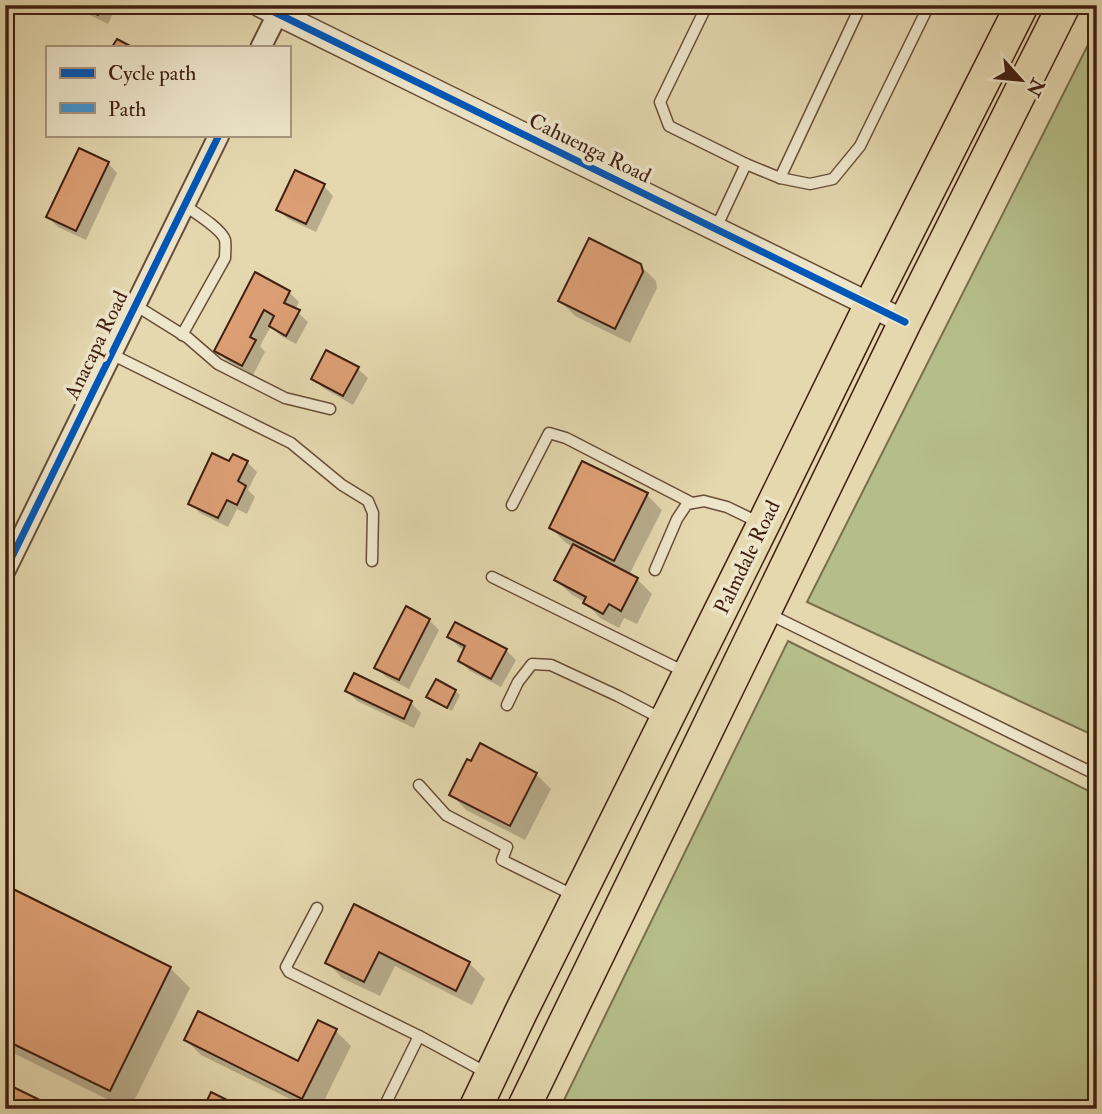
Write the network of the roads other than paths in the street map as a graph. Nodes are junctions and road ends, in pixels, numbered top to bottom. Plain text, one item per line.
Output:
1 (707, 5) edge
2 (861, 5) edge
3 (929, 5) edge
4 (1022, 5) edge
5 (1064, 5) edge
6 (273, 8) edge
7 (261, 46) edge
8 (218, 136) edge
9 (746, 164) junction
10 (780, 178) junction
11 (184, 205) junction
12 (715, 229) junction
13 (135, 305) junction
14 (870, 306) junction
15 (905, 322) junction
16 (182, 335) junction
17 (111, 354) junction
18 (330, 409) dead end
19 (692, 503) junction
20 (512, 505) dead end
21 (763, 525) junction
22 (372, 561) dead end
23 (655, 570) dead end
24 (5, 571) edge
25 (492, 577) dead end
26 (765, 611) junction
27 (689, 674) junction
28 (507, 705) dead end
29 (666, 721) junction
30 (1097, 775) edge
31 (419, 785) dead end
32 (578, 898) junction
33 (317, 908) dead end
34 (419, 1036) junction
35 (491, 1075) junction
36 (383, 1109) edge
37 (475, 1109) edge
38 (523, 1109) edge

1 - 9 lane
2 - 10 lane
3 - 10 lane
4 - 14 highway, Palmdale Road
5 - 15 highway, Palmdale Road
6 - 7 street
6 - 12 street, Cahuenga Road
8 - 11 street, Anacapa Road
9 - 10 lane
9 - 12 lane
11 - 13 street, Anacapa Road
11 - 16 lane
12 - 14 street, Cahuenga Road
13 - 16 lane
13 - 17 street, Anacapa Road
14 - 15 street, Cahuenga Road
14 - 21 highway, Palmdale Road
15 - 26 highway, Palmdale Road
16 - 18 lane
17 - 22 lane
17 - 24 street, Anacapa Road
19 - 20 lane
19 - 21 lane
19 - 23 lane
21 - 27 highway, Palmdale Road
25 - 27 lane
26 - 30 lane
26 - 38 highway, Palmdale Road
27 - 29 highway, Palmdale Road
28 - 29 lane
29 - 32 highway, Palmdale Road
31 - 32 lane
32 - 35 highway, Palmdale Road
33 - 34 lane
34 - 35 lane
34 - 36 lane
35 - 37 highway, Palmdale Road

